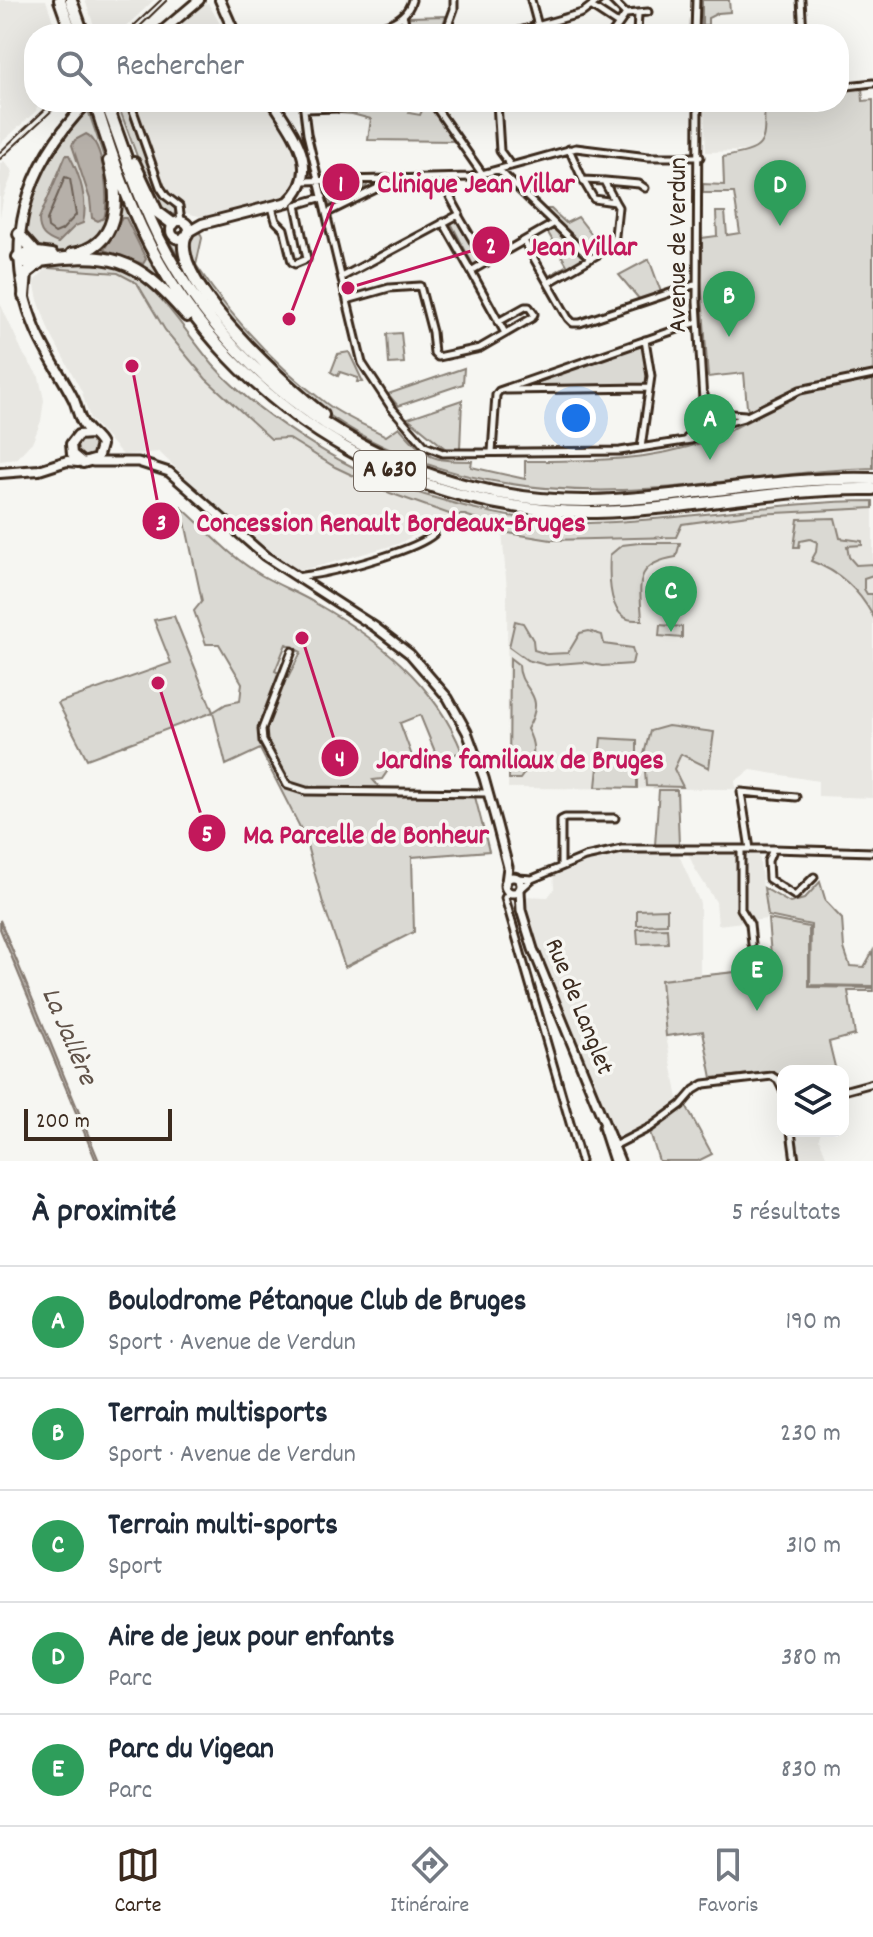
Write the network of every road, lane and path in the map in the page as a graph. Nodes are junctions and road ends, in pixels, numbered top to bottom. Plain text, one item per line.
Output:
1 (60, 0) edge
2 (71, 0) edge
3 (199, 0) edge
4 (220, 0) edge
5 (412, 0) edge
6 (454, 0) edge
7 (531, 0) edge
8 (599, 0) edge
9 (612, 0) edge
10 (696, 0) edge
11 (801, 0) edge
12 (592, 7) junction
13 (648, 12) dead end
14 (626, 14) junction
15 (638, 14) junction
16 (404, 17) junction
17 (68, 24) edge
18 (79, 24) edge
19 (171, 24) edge
20 (231, 24) edge
21 (390, 24) edge
22 (404, 24) edge
23 (449, 24) edge
24 (537, 24) edge
25 (545, 24) edge
26 (618, 24) joint
27 (638, 24) edge
28 (695, 24) edge
29 (802, 24) edge
30 (873, 83) edge
31 (849, 86) edge
32 (78, 112) edge
33 (94, 112) edge
34 (95, 112) edge
35 (110, 112) edge
36 (134, 112) edge
37 (279, 112) edge
38 (304, 112) edge
39 (439, 112) edge
40 (498, 112) edge
41 (698, 112) edge
42 (112, 117) junction
43 (569, 149) junction
44 (700, 157) junction
45 (511, 166) junction
46 (498, 170) junction
47 (483, 175) junction
48 (441, 180) junction
49 (583, 180) junction
50 (303, 181) junction
51 (319, 181) junction
52 (393, 181) junction
53 (604, 181) junction
54 (645, 188) dead end
55 (323, 197) junction
56 (615, 202) junction
57 (272, 207) junction
58 (327, 213) junction
59 (458, 215) junction
60 (443, 222) junction
61 (553, 224) junction
62 (183, 227) junction
63 (19, 234) junction
64 (524, 241) junction
65 (18, 257) junction
66 (39, 257) junction
67 (590, 258) junction
68 (486, 263) junction
69 (471, 271) junction
70 (342, 277) junction
71 (548, 283) junction
72 (697, 284) junction
73 (24, 296) junction
74 (347, 300) junction
75 (498, 322) junction
76 (698, 322) junction
77 (505, 333) junction
78 (645, 340) junction
79 (239, 368) junction
80 (873, 375) edge
81 (702, 387) junction
82 (649, 388) junction
83 (502, 390) junction
84 (716, 412) junction
85 (750, 414) junction
86 (703, 420) junction
87 (81, 421) junction
88 (723, 424) junction
89 (709, 431) junction
90 (91, 434) junction
91 (73, 440) junction
92 (683, 441) junction
93 (101, 445) junction
94 (641, 448) junction
95 (492, 452) junction
96 (382, 456) junction
97 (79, 462) junction
98 (93, 462) junction
99 (115, 462) junction
100 (53, 465) junction
101 (0, 473) edge
102 (873, 479) edge
103 (873, 489) edge
104 (434, 534) dead end
105 (297, 578) junction
106 (292, 651) dead end
107 (488, 793) junction
108 (796, 797) dead end
109 (615, 818) dead end
110 (741, 849) junction
111 (750, 849) junction
112 (773, 849) junction
113 (873, 852) edge
114 (561, 865) junction
115 (508, 867) junction
116 (814, 877) dead end
117 (517, 878) junction
118 (532, 879) junction
119 (506, 882) junction
120 (520, 889) junction
121 (509, 892) junction
122 (521, 910) junction
123 (752, 944) dead end
124 (777, 1079) edge
125 (873, 1083) edge
126 (849, 1089) edge
127 (792, 1137) edge
128 (612, 1147) junction
129 (581, 1161) edge
130 (617, 1161) edge
131 (795, 1161) edge

1 - 17 highway
2 - 18 highway
3 - 19 main road
4 - 20 main road
5 - 16 street
6 - 23 street
7 - 24 street
8 - 12 street
9 - 14 street
10 - 28 street
11 - 29 street
12 - 25 street
12 - 26 street
13 - 15 street
14 - 15 street
14 - 26 street
15 - 27 street
16 - 21 street
16 - 22 street
30 - 31 street
32 - 63 main road
33 - 66 highway
34 - 79 highway, A 630
35 - 42 highway, A 630
36 - 62 street
37 - 50 main road
38 - 51 street
39 - 47 street
40 - 45 street
41 - 44 street, Avenue de Verdun
42 - 62 highway
42 - 96 highway, A 630
43 - 44 street
43 - 45 street
43 - 49 street
44 - 72 street, Avenue de Verdun
45 - 46 street
46 - 47 street
46 - 61 street
47 - 48 street
48 - 52 street
48 - 59 street
49 - 53 street
49 - 56 street
50 - 51 street
50 - 57 main road
51 - 52 street
51 - 55 street
52 - 58 street
53 - 54 street
53 - 56 street
55 - 57 street
55 - 58 street
56 - 67 street
57 - 62 main road
58 - 70 street
59 - 60 street
59 - 68 street
60 - 69 street
60 - 70 street
61 - 64 street
61 - 67 street
62 - 96 highway
63 - 65 main road
63 - 66 highway
64 - 68 street
64 - 71 street
65 - 66 highway
65 - 73 main road
66 - 73 highway
66 - 79 highway
67 - 71 street
68 - 69 street
69 - 75 street
70 - 74 street
71 - 72 street
72 - 76 street, Avenue de Verdun
73 - 87 main road
74 - 77 street
74 - 95 street
75 - 77 street
75 - 77 street
76 - 78 street
76 - 81 street, Avenue de Verdun
78 - 82 street
78 - 83 street
79 - 103 highway, A 630
80 - 85 street
81 - 84 street, Avenue de Verdun
81 - 86 street, Avenue de Verdun
82 - 83 street
82 - 94 street
83 - 95 street
84 - 85 street
84 - 86 street
84 - 88 street
85 - 88 street
86 - 89 street
86 - 92 street
87 - 90 main road
87 - 91 main road
88 - 89 street
89 - 92 street
90 - 91 main road
90 - 93 main road
91 - 97 main road
91 - 100 main road
92 - 94 street
93 - 98 main road
93 - 99 street
94 - 95 street
96 - 102 highway, A 630
97 - 98 main road
97 - 100 main road
98 - 99 street
99 - 105 street
100 - 101 main road
104 - 105 street
105 - 107 street
106 - 107 street
107 - 115 street
108 - 111 street
109 - 114 street
110 - 111 street
110 - 114 street
110 - 123 street
111 - 112 street
112 - 113 street
112 - 116 street
114 - 118 street
115 - 117 street
115 - 119 street
117 - 118 street
117 - 119 street
117 - 120 street
118 - 120 street
119 - 121 street
120 - 121 street
120 - 122 street, Rue de Langlet
121 - 122 street, Rue de Langlet
121 - 129 street
122 - 128 street, Rue de Langlet
124 - 128 street
125 - 126 street
127 - 131 street
128 - 130 street, Rue de Langlet

